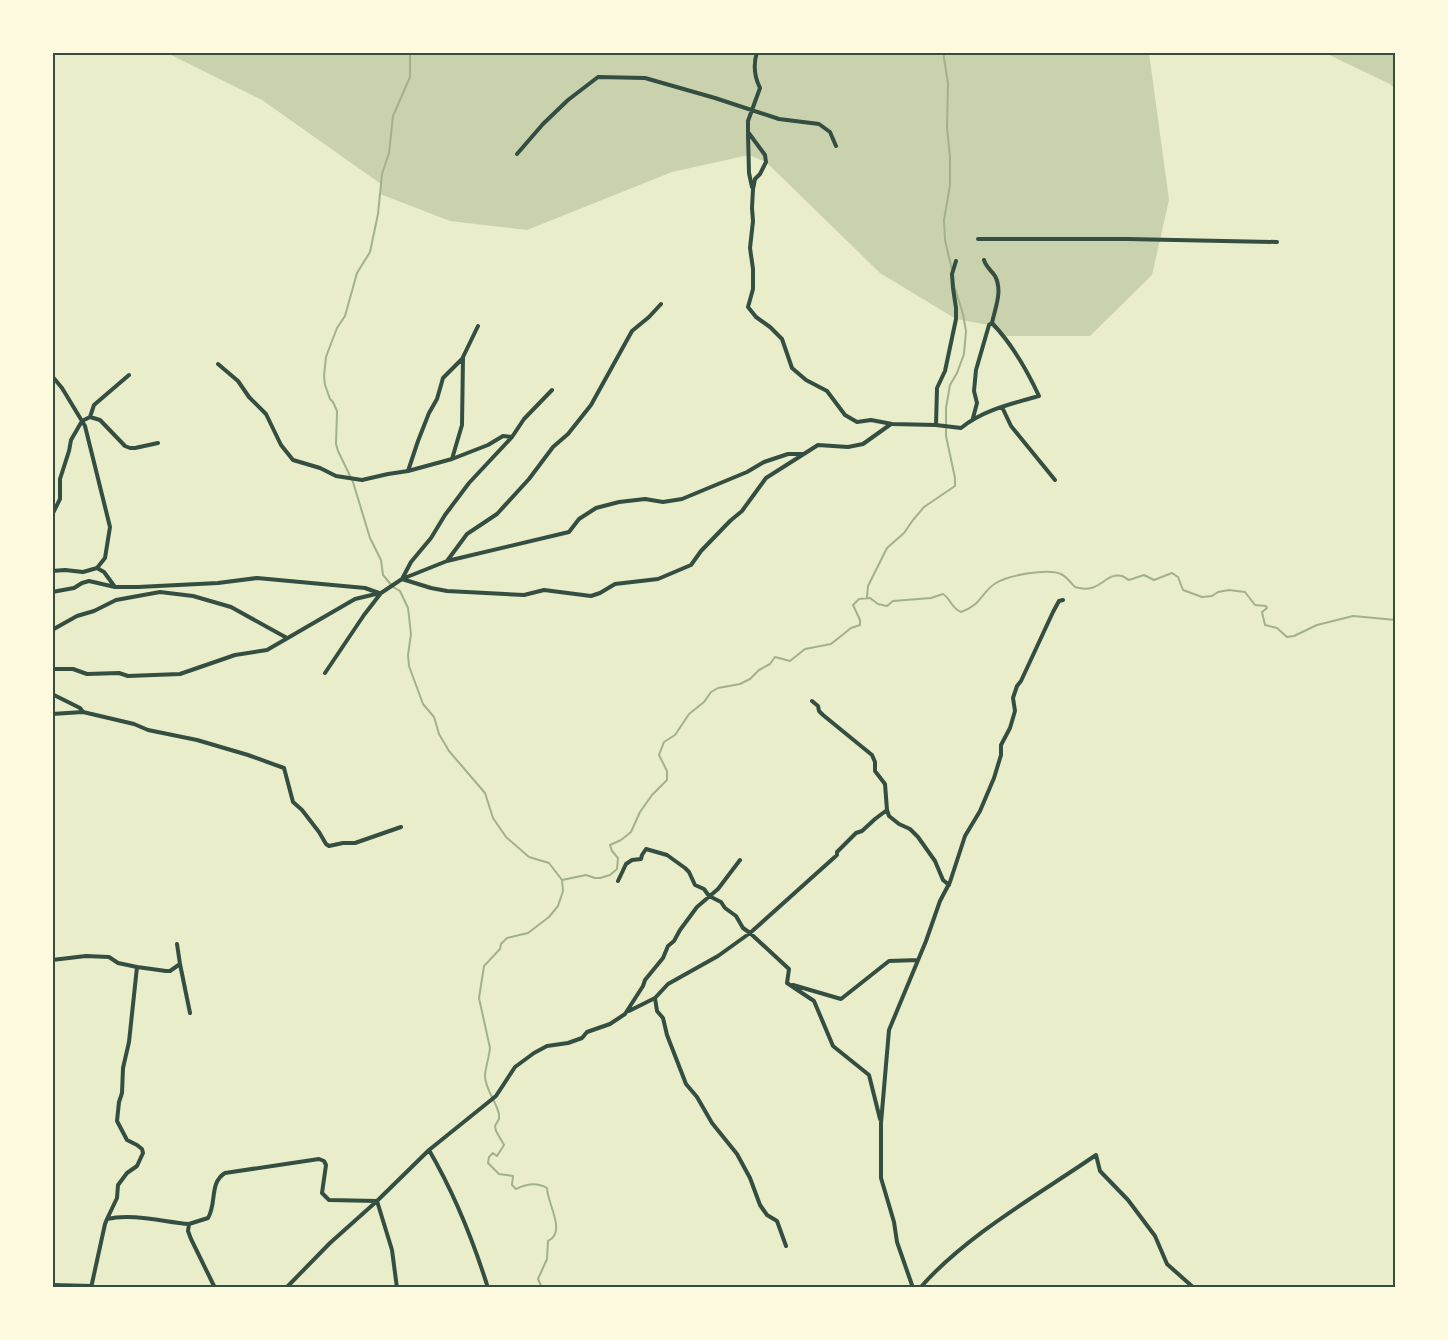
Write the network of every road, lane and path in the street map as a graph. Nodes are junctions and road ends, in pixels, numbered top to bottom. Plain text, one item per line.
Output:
1 (757, 52) edge
2 (752, 110) junction
3 (748, 132) junction
4 (836, 146) dead end
5 (517, 154) dead end
6 (753, 189) junction
7 (978, 239) dead end
8 (1277, 242) dead end
9 (984, 260) dead end
10 (956, 261) dead end
11 (661, 304) dead end
12 (992, 323) junction
13 (478, 326) dead end
14 (463, 357) junction
15 (218, 364) dead end
16 (129, 375) dead end
17 (52, 376) edge
18 (552, 390) dead end
19 (1002, 407) junction
20 (90, 416) junction
21 (973, 418) junction
22 (82, 421) junction
23 (892, 424) junction
24 (936, 425) junction
25 (512, 437) junction
26 (158, 443) dead end
27 (804, 454) junction
28 (452, 459) junction
29 (408, 471) junction
30 (1056, 480) dead end
31 (52, 515) edge
32 (447, 561) junction
33 (97, 568) junction
34 (52, 571) edge
35 (402, 579) junction
36 (115, 587) junction
37 (52, 592) edge
38 (381, 593) junction
39 (1063, 600) dead end
40 (52, 630) edge
41 (288, 638) junction
42 (52, 669) edge
43 (325, 674) dead end
44 (52, 694) edge
45 (812, 700) dead end
46 (83, 712) junction
47 (52, 714) edge
48 (887, 810) junction
49 (401, 827) dead end
50 (740, 860) dead end
51 (618, 881) dead end
52 (948, 885) junction
53 (708, 896) junction
54 (750, 933) junction
55 (177, 944) dead end
56 (52, 960) edge
57 (918, 960) junction
58 (180, 964) junction
59 (137, 967) junction
60 (787, 983) junction
61 (655, 998) junction
62 (190, 1013) dead end
63 (625, 1014) junction
64 (880, 1123) junction
65 (429, 1150) junction
66 (377, 1201) junction
67 (108, 1220) junction
68 (189, 1224) junction
69 (786, 1246) dead end
70 (52, 1285) edge
71 (91, 1287) edge
72 (215, 1288) edge
73 (286, 1288) edge
74 (397, 1288) edge
75 (488, 1288) edge
76 (913, 1288) edge
77 (920, 1288) edge
78 (1194, 1288) edge

1 - 2 street
2 - 3 street
2 - 4 street
2 - 5 street
3 - 6 street
3 - 6 street
6 - 23 street
7 - 8 street
9 - 12 street
10 - 24 street
11 - 32 street
12 - 19 street
12 - 21 street
13 - 14 street
14 - 28 street
14 - 29 street
15 - 29 street
16 - 20 street
17 - 22 street
18 - 25 street
19 - 21 street
19 - 30 street
20 - 22 street
20 - 26 street
21 - 24 street
22 - 31 street
22 - 33 street
23 - 24 street
23 - 27 street
25 - 28 street
25 - 35 street
27 - 32 street
27 - 35 street
28 - 29 street
32 - 35 street
33 - 34 street
33 - 36 street
35 - 38 street
36 - 37 street
36 - 38 street
38 - 41 street
38 - 43 street
39 - 52 street
40 - 41 street
41 - 42 street
44 - 46 street
45 - 48 street
46 - 47 street
46 - 49 street
48 - 52 street
48 - 54 street
50 - 53 street
51 - 53 street
52 - 57 street
53 - 54 street
53 - 63 street
54 - 60 street
54 - 61 street
55 - 58 street
56 - 59 street
57 - 60 street
57 - 64 street
58 - 59 street
58 - 62 street
59 - 67 street
60 - 64 street
61 - 63 street
61 - 69 street
63 - 65 street
64 - 76 street
65 - 66 street
65 - 75 street
66 - 68 street
66 - 73 street
66 - 74 street
67 - 68 street
67 - 71 street
68 - 72 street
70 - 71 street
77 - 78 street

